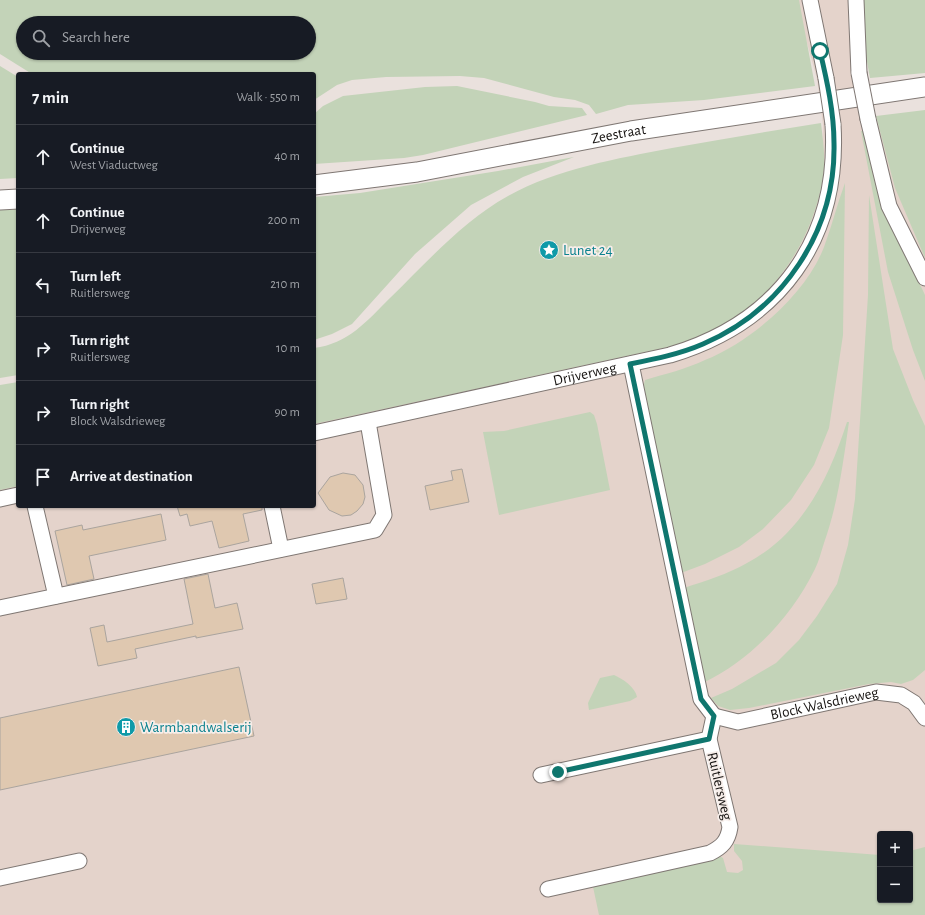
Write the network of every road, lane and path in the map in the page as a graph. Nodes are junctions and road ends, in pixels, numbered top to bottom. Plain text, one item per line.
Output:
1 (810, 0) edge
2 (856, 0) edge
3 (925, 87) edge
4 (316, 185) edge
5 (16, 199) edge
6 (0, 200) edge
7 (925, 278) edge
8 (630, 364) junction
9 (368, 422) junction
10 (316, 433) edge
11 (16, 495) edge
12 (0, 499) edge
13 (35, 508) edge
14 (272, 508) edge
15 (281, 549) junction
16 (56, 596) junction
17 (0, 608) edge
18 (714, 716) junction
19 (925, 718) edge
20 (709, 739) junction
21 (541, 775) dead end
22 (78, 861) dead end
23 (0, 878) edge
24 (548, 889) dead end

1 - 8 lane, Drijverweg, bridge
2 - 7 lane, bridge
3 - 4 main road, Zeestraat
5 - 6 main road
8 - 9 lane, Drijverweg
8 - 18 lane
9 - 10 lane, Drijverweg
9 - 15 lane
11 - 12 lane
13 - 16 lane
14 - 15 lane
15 - 16 lane
16 - 17 lane
18 - 19 lane, Block Walsdrieweg
18 - 20 lane, Ruitlersweg
20 - 21 lane
20 - 24 lane, Ruitlersweg
22 - 23 lane

